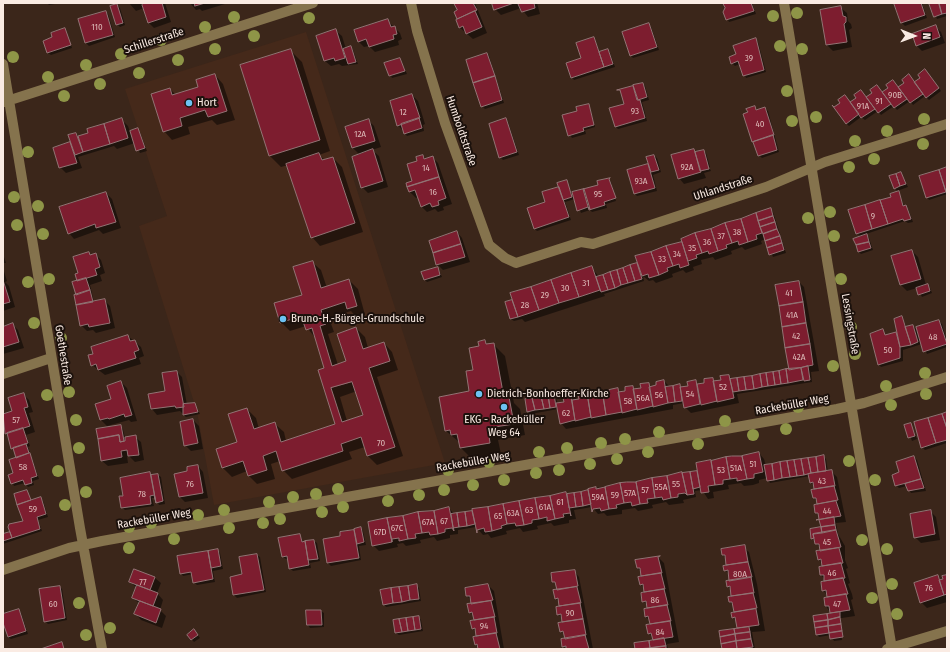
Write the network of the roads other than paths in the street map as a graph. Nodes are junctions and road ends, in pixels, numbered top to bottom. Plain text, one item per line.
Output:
1 (313, 3) edge
2 (411, 3) edge
3 (784, 3) edge
4 (3, 64) edge
5 (6, 101) edge
6 (947, 124) edge
7 (811, 167) junction
8 (505, 258) joint
9 (51, 358) junction
10 (3, 374) edge
11 (947, 376) edge
12 (852, 406) junction
13 (83, 545) junction
14 (3, 570) edge
15 (947, 631) edge
16 (102, 649) edge
17 (891, 649) edge

1 - 5 street, Schillerstraße
2 - 8 street, Humboldtstraße
3 - 7 street, Lessingstraße
4 - 5 street, Goethestraße
5 - 9 street, Goethestraße
6 - 7 street, Uhlandstraße
7 - 8 street, Uhlandstraße
7 - 12 street, Lessingstraße
9 - 10 street
9 - 13 street, Goethestraße
11 - 12 street, Rackebüller Weg
12 - 13 street, Rackebüller Weg
12 - 17 street, Lessingstraße
13 - 14 street, Rackebüller Weg
13 - 16 street, Goethestraße
15 - 17 street

